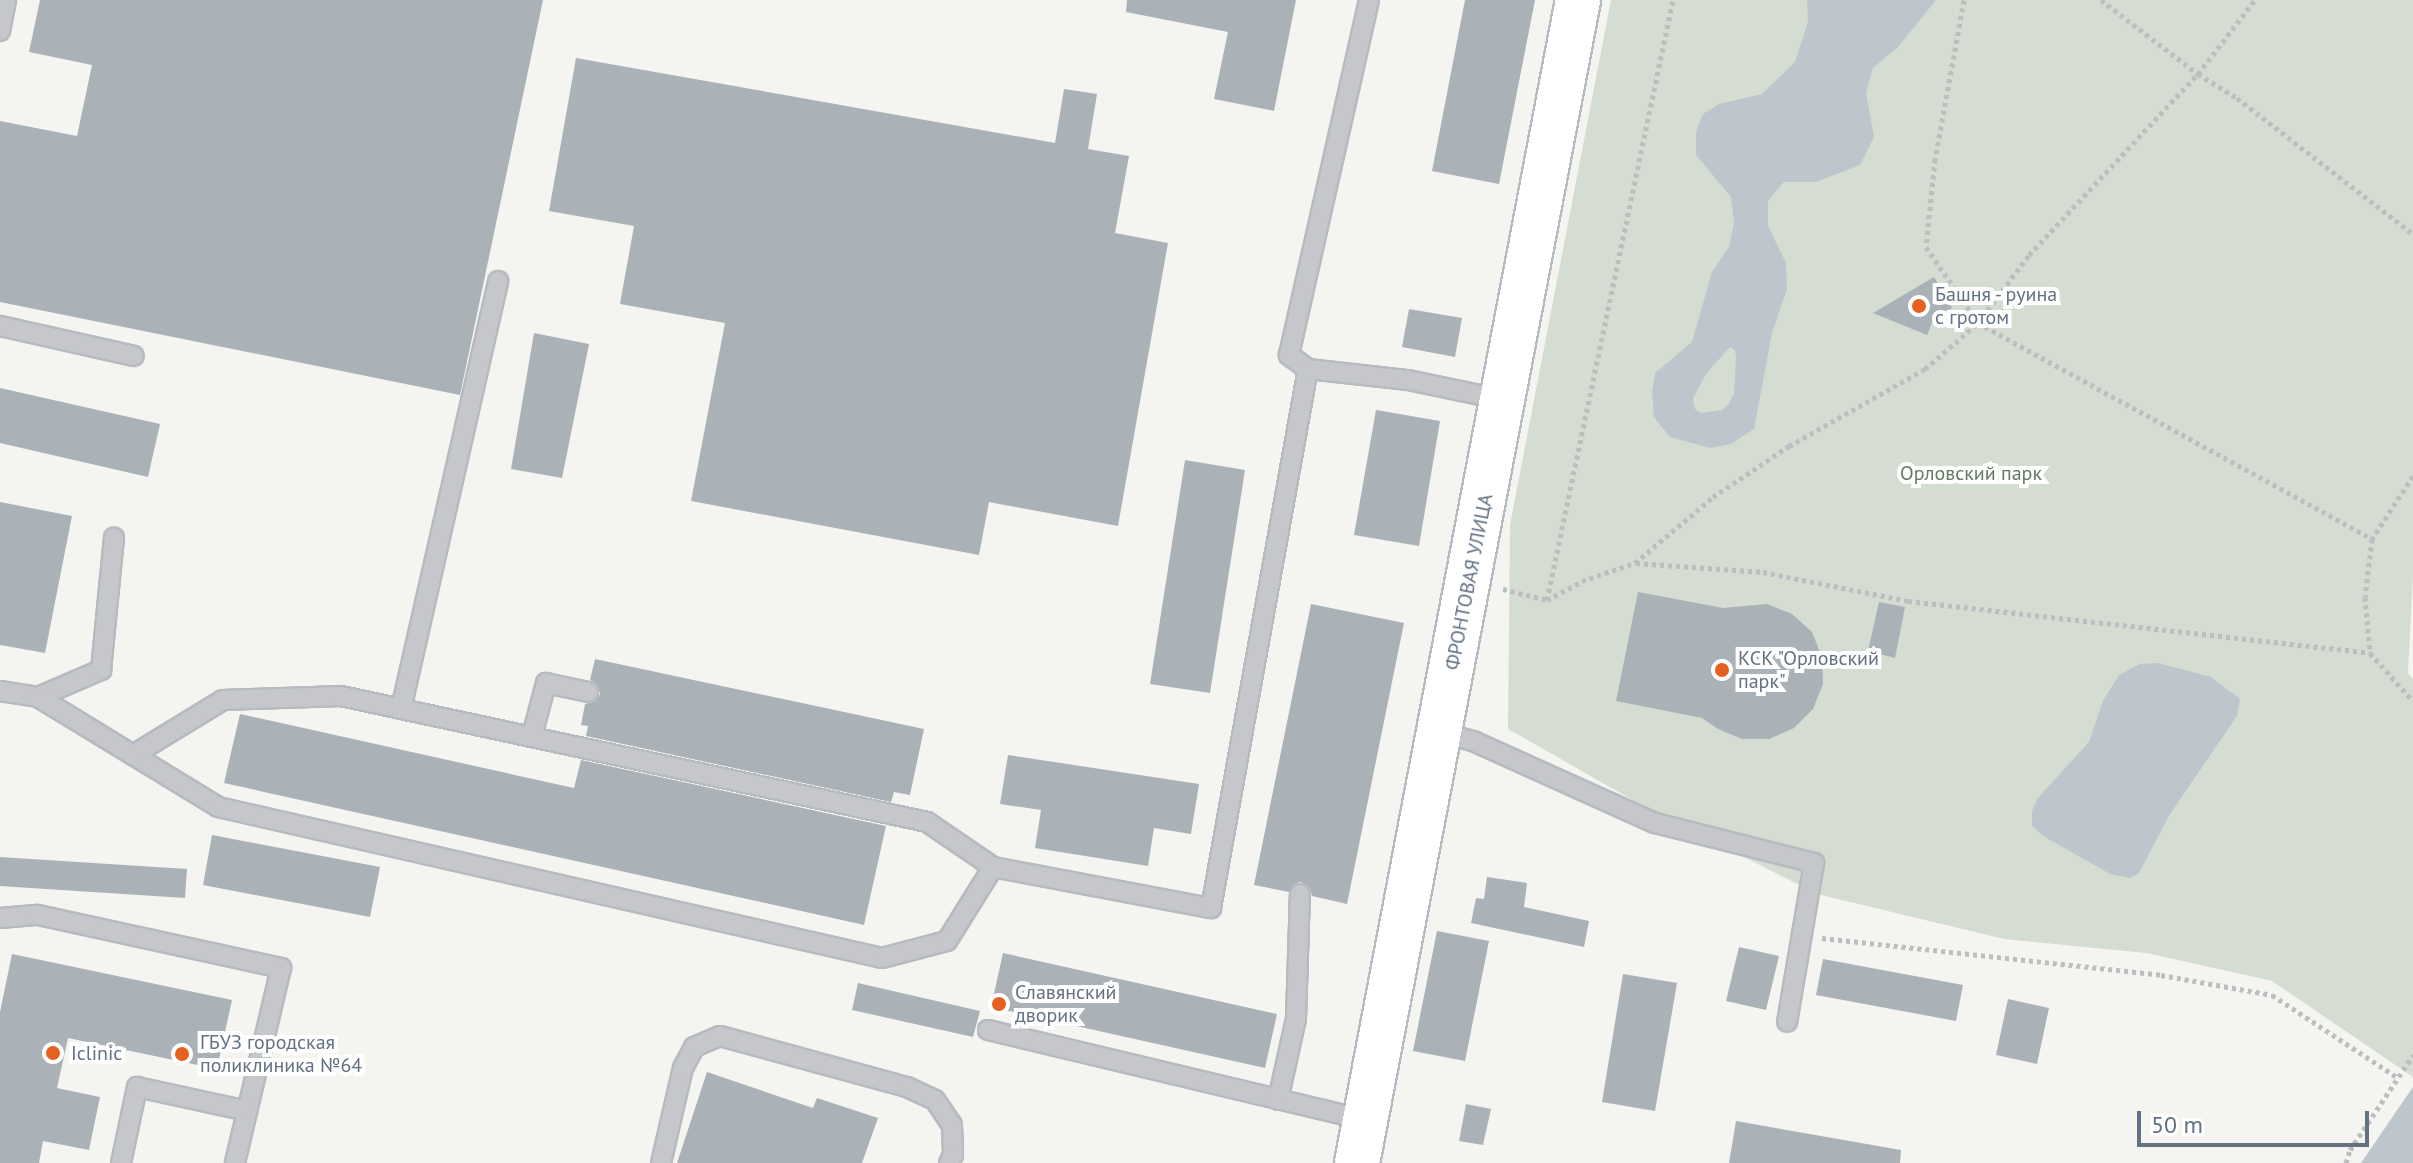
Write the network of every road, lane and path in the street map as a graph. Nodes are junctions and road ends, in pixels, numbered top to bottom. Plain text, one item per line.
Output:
1 (6, 0) edge
2 (1369, 0) edge
3 (1578, 0) edge
4 (1673, 0) edge
5 (1964, 0) edge
6 (2101, 0) edge
7 (2255, 0) edge
8 (0, 31) edge
9 (2198, 74) junction
10 (2413, 234) edge
11 (498, 281) dead end
12 (1978, 323) junction
13 (0, 326) edge
14 (134, 356) dead end
15 (1308, 369) junction
16 (1504, 400) junction
17 (2413, 476) edge
18 (114, 538) dead end
19 (2372, 539) junction
20 (1635, 563) junction
21 (1469, 581) junction
22 (1547, 600) junction
23 (2370, 653) junction
24 (0, 691) edge
25 (588, 692) dead end
26 (38, 697) junction
27 (2413, 701) edge
28 (401, 709) junction
29 (1439, 732) junction
30 (532, 736) junction
31 (133, 755) junction
32 (993, 867) junction
33 (1300, 894) dead end
34 (0, 918) edge
35 (1801, 936) junction
36 (1787, 1022) dead end
37 (988, 1030) dead end
38 (2413, 1055) edge
39 (2397, 1077) junction
40 (1278, 1100) junction
41 (247, 1111) junction
42 (1365, 1120) junction
43 (121, 1163) edge
44 (235, 1163) edge
45 (661, 1163) edge
46 (949, 1163) edge
47 (1357, 1163) edge
48 (2346, 1163) edge

1 - 8 lane
2 - 15 lane
3 - 16 main road, ФРОНТОВАЯ УЛИЦА
4 - 22 path
5 - 12 path
6 - 9 path
7 - 9 path
9 - 10 path
9 - 12 path
11 - 28 lane
12 - 19 path
12 - 20 path
13 - 14 lane
15 - 16 lane
15 - 32 lane
16 - 21 main road, ФРОНТОВАЯ УЛИЦА
17 - 19 path
18 - 26 lane
19 - 23 path
20 - 22 path
20 - 23 path
21 - 22 path
21 - 29 main road, ФРОНТОВАЯ УЛИЦА
23 - 27 path
24 - 26 lane
25 - 30 lane
26 - 31 lane
28 - 30 lane
28 - 31 lane
29 - 35 lane
29 - 42 main road, ФРОНТОВАЯ УЛИЦА
30 - 32 lane
31 - 32 lane
33 - 40 lane
34 - 41 lane
35 - 36 lane
35 - 39 path
37 - 40 lane
38 - 39 path
39 - 48 path
40 - 42 lane
41 - 43 lane
41 - 44 lane
42 - 47 main road, ФРОНТОВАЯ УЛИЦА
45 - 46 lane

